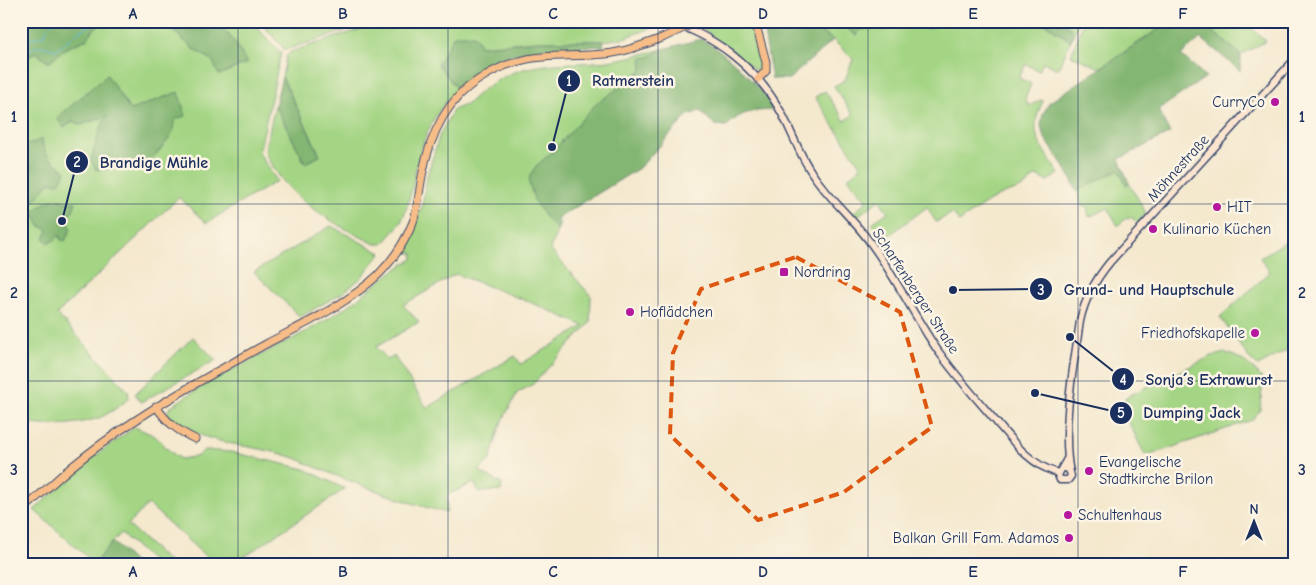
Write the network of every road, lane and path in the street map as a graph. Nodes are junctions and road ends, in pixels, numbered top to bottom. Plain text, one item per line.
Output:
1 (665, 21) edge
2 (699, 21) edge
3 (756, 21) edge
4 (1295, 59) edge
5 (758, 79) junction
6 (156, 406) junction
7 (195, 439) dead end
8 (1068, 458) junction
9 (1060, 471) junction
10 (1070, 472) junction
11 (21, 512) edge

1 - 5 street, Scharfenberger Straße
2 - 6 main road, bridge
3 - 5 main road
4 - 8 street, Möhnestraße
5 - 9 street, Scharfenberger Straße
6 - 7 main road
6 - 11 main road
8 - 9 street
8 - 10 street, Möhnestraße
9 - 10 street
9 - 10 street

